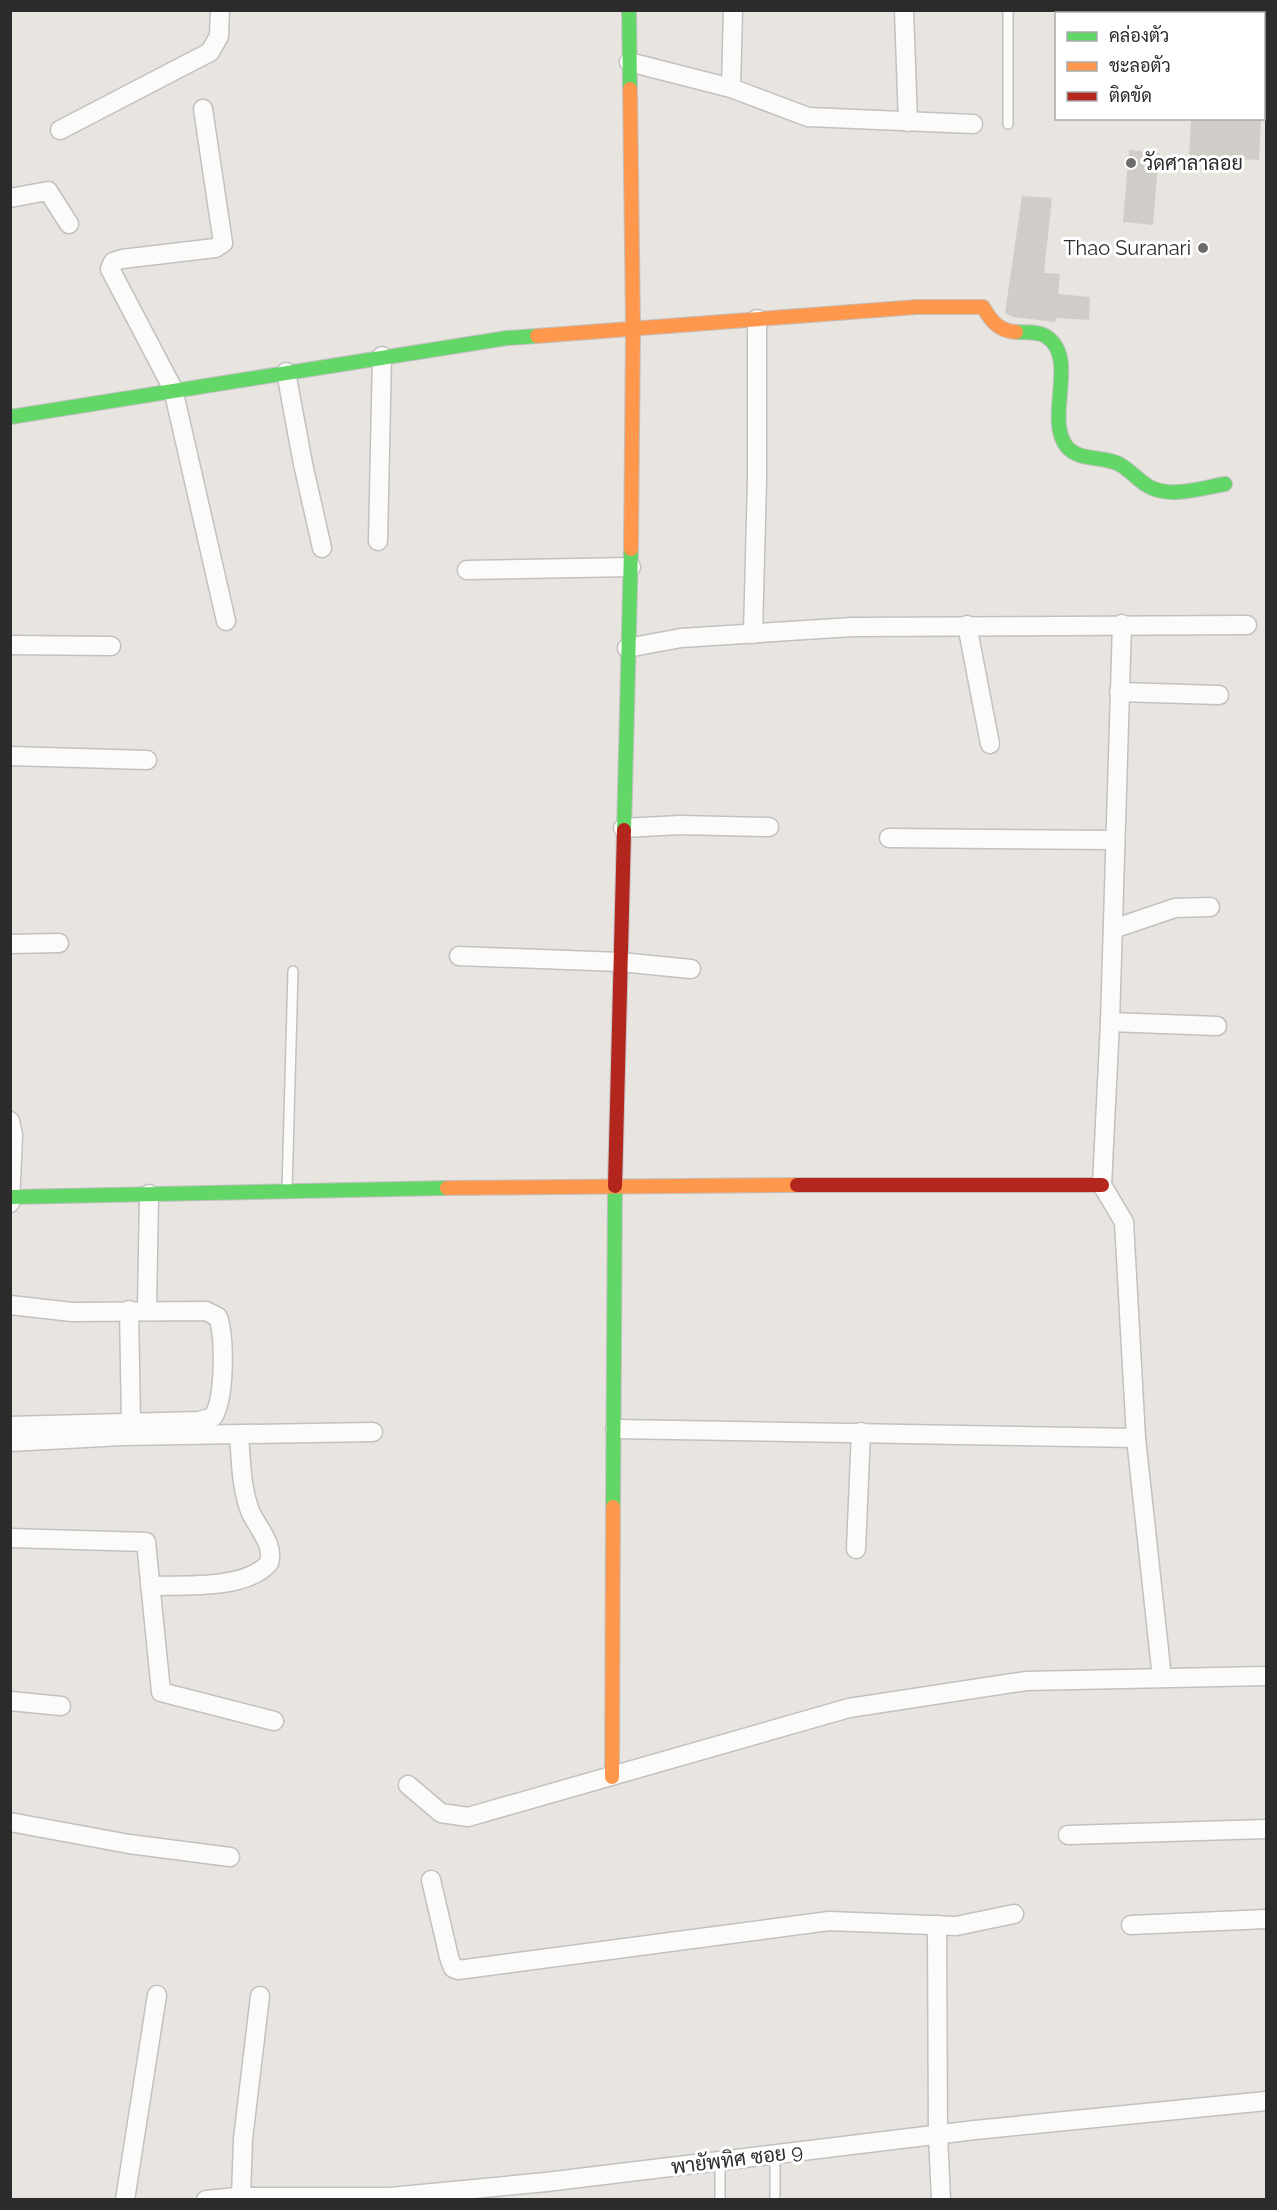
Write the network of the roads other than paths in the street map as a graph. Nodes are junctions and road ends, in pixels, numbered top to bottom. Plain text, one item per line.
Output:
1 (220, 10) edge
2 (629, 10) edge
3 (733, 10) edge
4 (904, 10) edge
5 (1008, 10) edge
6 (629, 62) junction
7 (731, 88) junction
8 (203, 109) dead end
9 (908, 122) junction
10 (973, 124) dead end
11 (1008, 124) dead end
12 (60, 130) dead end
13 (10, 198) edge
14 (69, 224) dead end
15 (757, 319) junction
16 (633, 328) junction
17 (382, 356) junction
18 (286, 372) junction
19 (173, 389) junction
20 (10, 417) edge
21 (1225, 484) dead end
22 (378, 542) dead end
23 (322, 548) dead end
24 (631, 567) junction
25 (467, 570) dead end
26 (226, 621) dead end
27 (1122, 624) junction
28 (967, 625) junction
29 (1246, 625) dead end
30 (753, 634) junction
31 (10, 645) edge
32 (111, 646) dead end
33 (627, 648) junction
34 (1119, 692) junction
35 (1220, 695) dead end
36 (990, 744) dead end
37 (10, 756) edge
38 (147, 760) dead end
39 (769, 827) dead end
40 (623, 828) junction
41 (889, 838) dead end
42 (1114, 840) junction
43 (1210, 907) dead end
44 (1113, 929) junction
45 (10, 944) edge
46 (59, 944) dead end
47 (459, 956) dead end
48 (620, 962) junction
49 (691, 969) dead end
50 (293, 971) dead end
51 (1110, 1022) junction
52 (1217, 1026) dead end
53 (10, 1121) edge
54 (287, 1190) junction
55 (615, 1191) junction
56 (1105, 1191) junction
57 (149, 1194) junction
58 (11, 1200) edge
59 (10, 1305) edge
60 (138, 1310) junction
61 (131, 1421) junction
62 (10, 1426) edge
63 (615, 1429) junction
64 (373, 1432) dead end
65 (861, 1432) junction
66 (239, 1435) junction
67 (1136, 1438) junction
68 (10, 1442) edge
69 (10, 1538) edge
70 (856, 1550) dead end
71 (150, 1586) junction
72 (1266, 1676) edge
73 (1162, 1678) junction
74 (10, 1701) edge
75 (62, 1706) dead end
76 (274, 1721) dead end
77 (612, 1777) junction
78 (408, 1785) dead end
79 (10, 1822) edge
80 (1266, 1828) edge
81 (1068, 1835) dead end
82 (230, 1857) dead end
83 (430, 1880) dead end
84 (1014, 1914) dead end
85 (1266, 1919) edge
86 (937, 1925) junction
87 (1131, 1925) dead end
88 (157, 1995) dead end
89 (260, 1996) dead end
90 (1266, 2101) edge
91 (938, 2135) junction
92 (775, 2155) junction
93 (720, 2161) junction
94 (547, 2191) edge
95 (241, 2197) junction
96 (125, 2199) edge
97 (206, 2199) edge
98 (720, 2199) edge
99 (775, 2199) edge
100 (941, 2199) edge

1 - 12 street
2 - 6 street
3 - 7 street
4 - 9 street
5 - 11 lane
6 - 7 street
6 - 16 street
7 - 9 street
8 - 19 street
9 - 10 street
13 - 14 street
15 - 16 street
15 - 21 street
15 - 30 street
16 - 17 street
16 - 24 street
17 - 18 street
17 - 22 street
18 - 19 street
18 - 23 street
19 - 20 street
19 - 26 street
24 - 25 street
24 - 33 street
27 - 28 street
27 - 29 street
27 - 34 street
28 - 30 street
28 - 36 street
30 - 33 street
31 - 32 street
33 - 40 street
34 - 35 street
34 - 42 street
37 - 38 street
39 - 40 street
40 - 48 street
41 - 42 street
42 - 44 street
43 - 44 street
44 - 51 street
45 - 46 street
47 - 48 street
48 - 49 street
48 - 55 street
50 - 54 lane
51 - 52 street
51 - 56 street
53 - 58 street
54 - 55 street
54 - 57 street
55 - 56 street
55 - 63 street
56 - 67 street
57 - 58 street
57 - 60 street
59 - 60 street
60 - 61 street
60 - 61 street
61 - 62 street
63 - 65 street
63 - 77 street
64 - 66 street
65 - 67 street
65 - 70 street
66 - 68 street
66 - 71 street
67 - 73 street
69 - 71 street
71 - 76 street
72 - 73 street
73 - 77 street
74 - 75 street
77 - 78 street
79 - 82 street
80 - 81 street
83 - 86 street
84 - 86 street
85 - 87 street
86 - 91 street
88 - 96 street
89 - 95 street
90 - 91 street, พายัพทิศ ซอย 9
91 - 92 street, พายัพทิศ ซอย 9
91 - 100 street
92 - 93 street, พายัพทิศ ซอย 9
92 - 99 lane
93 - 94 street, พายัพทิศ ซอย 9
93 - 98 lane
94 - 95 street, พายัพทิศ ซอย 9
95 - 97 street, พายัพทิศ ซอย 9

